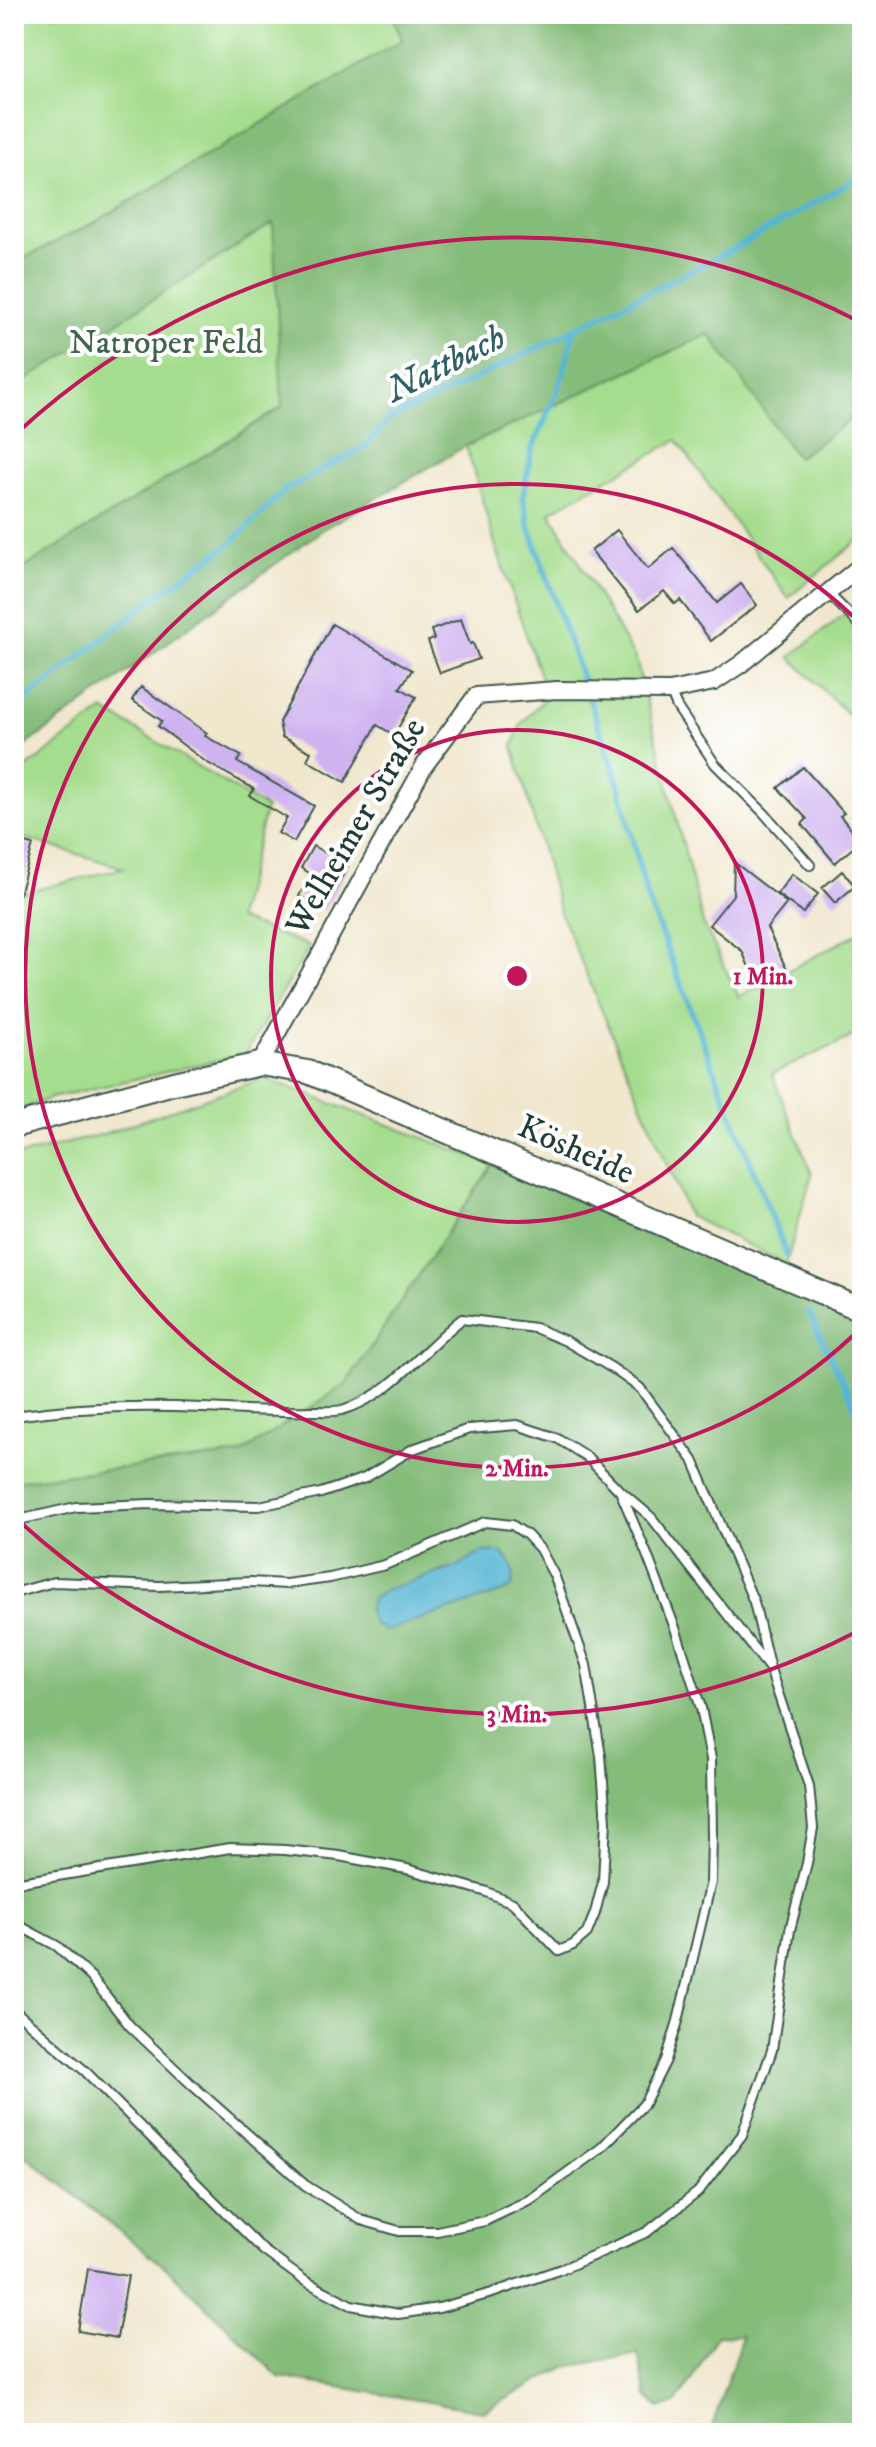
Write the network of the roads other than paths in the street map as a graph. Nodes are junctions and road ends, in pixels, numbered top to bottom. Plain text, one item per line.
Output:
1 (862, 565) edge
2 (828, 593) junction
3 (862, 627) edge
4 (670, 691) junction
5 (810, 865) dead end
6 (260, 1064) junction
7 (14, 1126) edge
8 (862, 1310) edge
9 (14, 1416) edge
10 (620, 1491) junction
11 (14, 1521) edge
12 (14, 1593) edge
13 (770, 1669) junction
14 (14, 1883) edge
15 (14, 1923) edge
16 (14, 2010) edge

1 - 2 street, Welheimer Straße
2 - 3 lane
2 - 4 street, Welheimer Straße
4 - 5 lane
4 - 6 street, Welheimer Straße
6 - 7 street
6 - 8 street, Kösheide
9 - 13 lane
10 - 11 lane
10 - 13 lane
10 - 15 lane
12 - 14 lane
13 - 16 lane

